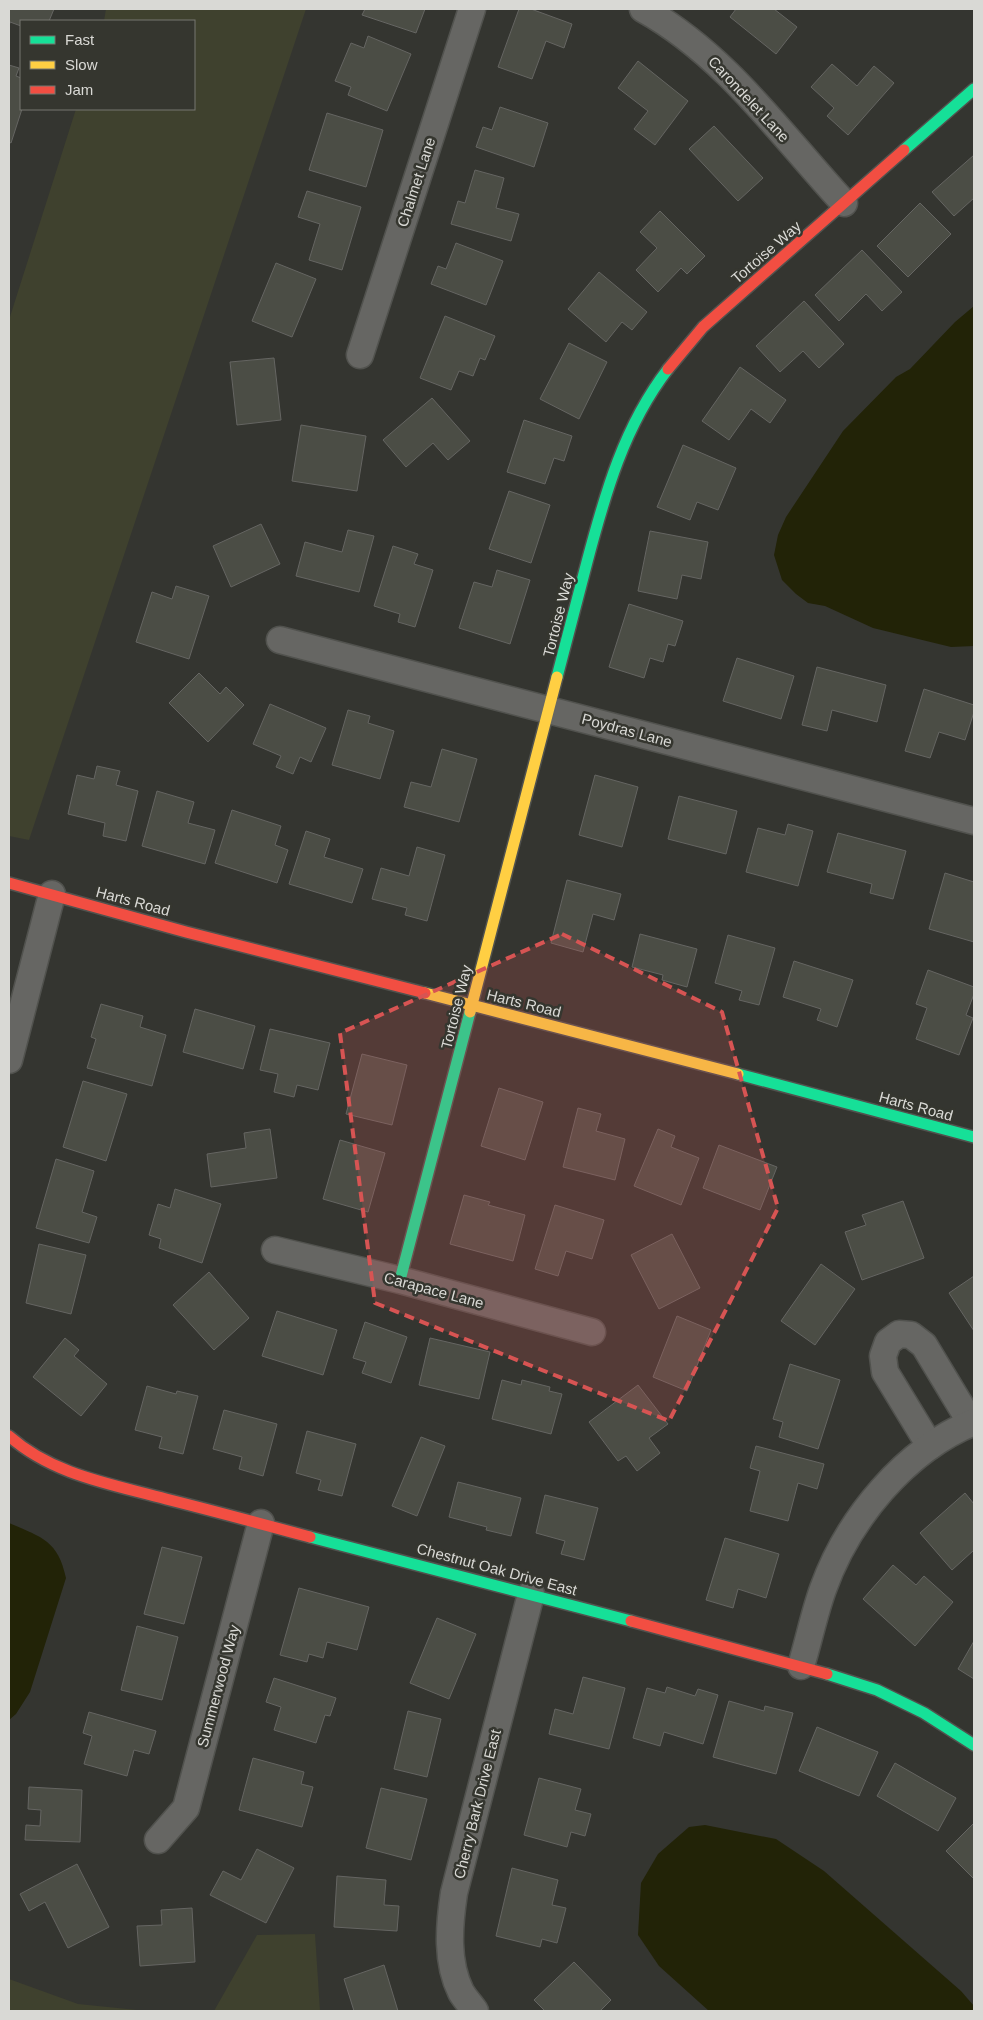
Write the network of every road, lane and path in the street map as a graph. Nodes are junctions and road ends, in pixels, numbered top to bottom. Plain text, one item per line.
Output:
1 (472, 9) edge
2 (643, 9) edge
3 (974, 90) edge
4 (844, 203) junction
5 (360, 355) dead end
6 (280, 640) dead end
7 (550, 710) junction
8 (974, 821) edge
9 (9, 883) edge
10 (52, 894) junction
11 (471, 1005) junction
12 (9, 1060) edge
13 (974, 1137) edge
14 (275, 1250) dead end
15 (400, 1280) junction
16 (592, 1332) dead end
17 (973, 1422) edge
18 (9, 1436) edge
19 (930, 1446) junction
20 (261, 1523) junction
21 (531, 1594) junction
22 (801, 1666) junction
23 (974, 1745) edge
24 (158, 1840) dead end
25 (475, 2011) edge

1 - 5 street, Chalmet Lane
2 - 4 street, Carondelet Lane
3 - 4 street, Tortoise Way
4 - 7 street, Tortoise Way
6 - 7 street, Poydras Lane
7 - 8 street, Poydras Lane
7 - 11 street, Tortoise Way
9 - 10 street, Harts Road
10 - 11 street, Harts Road
10 - 12 street
11 - 13 street, Harts Road
11 - 15 street, Tortoise Way
14 - 15 street, Carapace Lane
15 - 16 street, Carapace Lane
17 - 19 street
17 - 19 street
18 - 20 street, Chestnut Oak Drive East
19 - 22 street
20 - 21 street, Chestnut Oak Drive East
20 - 24 street, Summerwood Way
21 - 22 street, Chestnut Oak Drive East
21 - 25 street, Cherry Bark Drive East
22 - 23 street, Chestnut Oak Drive East

